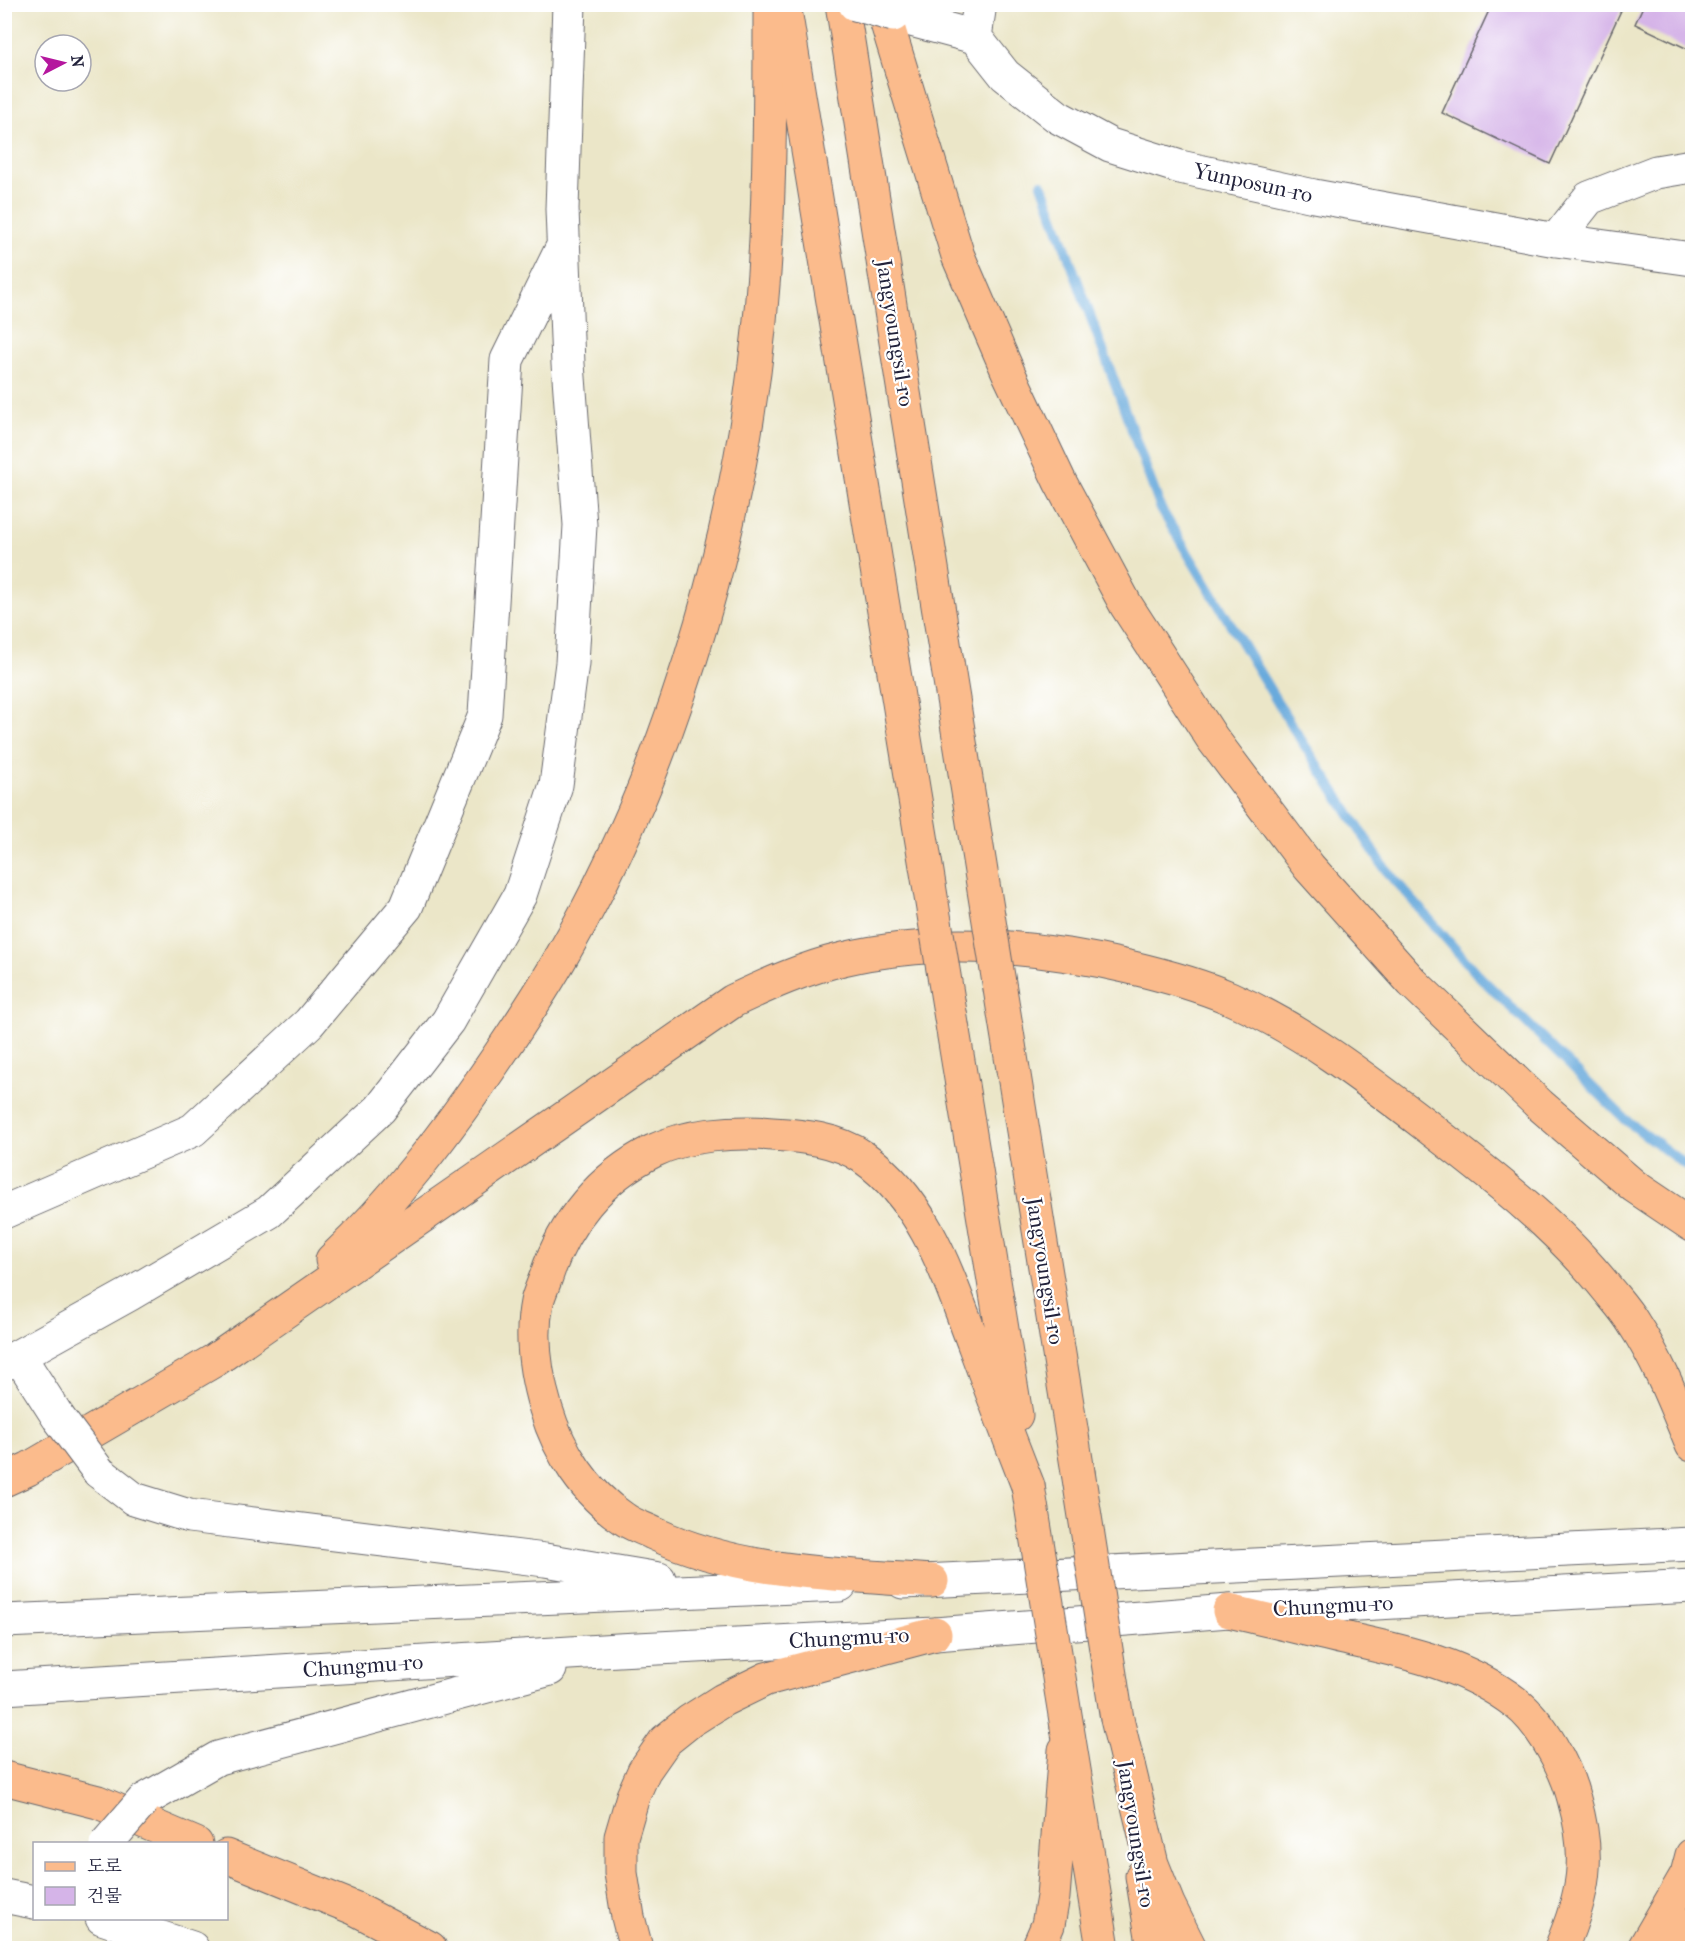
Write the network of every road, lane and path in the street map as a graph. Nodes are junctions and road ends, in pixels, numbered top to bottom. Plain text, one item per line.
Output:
1 (569, 4) edge
2 (770, 4) edge
3 (784, 4) edge
4 (842, 4) edge
5 (855, 4) edge
6 (980, 4) edge
7 (887, 10) edge
8 (975, 37) junction
9 (1692, 166) edge
10 (1556, 240) junction
11 (563, 246) junction
12 (1692, 259) edge
13 (4, 1212) edge
14 (1692, 1225) edge
15 (12, 1360) edge
16 (215, 1360) junction
17 (1692, 1445) edge
18 (4, 1479) edge
19 (1028, 1486) junction
20 (1692, 1544) edge
21 (932, 1581) junction
22 (1692, 1586) edge
23 (723, 1590) junction
24 (1229, 1611) junction
25 (4, 1621) edge
26 (935, 1634) junction
27 (618, 1650) junction
28 (4, 1688) edge
29 (1117, 1719) junction
30 (1067, 1727) junction
31 (4, 1778) edge
32 (108, 1842) edge
33 (191, 1842) edge
34 (1692, 1855) edge
35 (228, 1857) edge
36 (4, 1896) edge
37 (33, 1902) edge
38 (108, 1920) edge
39 (1692, 1924) edge
40 (192, 1948) edge
41 (430, 1948) edge
42 (636, 1948) edge
43 (1038, 1948) edge
44 (1103, 1948) edge
45 (1154, 1948) edge
46 (1190, 1948) edge
47 (1561, 1948) edge
48 (1644, 1948) edge
49 (1669, 1948) edge

1 - 11 street
2 - 16 main road
3 - 19 main road, bridge
4 - 29 main road, Jangyoungsil-ro, bridge
5 - 7 street, bridge
6 - 8 street
7 - 8 street
7 - 14 main road
8 - 10 street, Yunposun-ro
9 - 10 street
10 - 12 street, Yunposun-ro
11 - 13 street
11 - 15 street
15 - 23 street, bridge
16 - 17 main road
16 - 18 main road
19 - 21 main road
19 - 30 main road, bridge
20 - 21 street, Chungmu-ro
21 - 23 street, Chungmu-ro
22 - 24 street, Chungmu-ro
23 - 25 street, Chungmu-ro
24 - 26 street, Chungmu-ro
24 - 47 main road
26 - 27 street, Chungmu-ro
26 - 42 main road
27 - 28 street, Chungmu-ro
27 - 32 street, bridge
29 - 45 main road, Jangyoungsil-ro
29 - 46 main road
30 - 43 main road
30 - 44 main road
31 - 33 main road
34 - 48 main road
35 - 41 main road
36 - 37 street
38 - 40 street
39 - 49 main road

